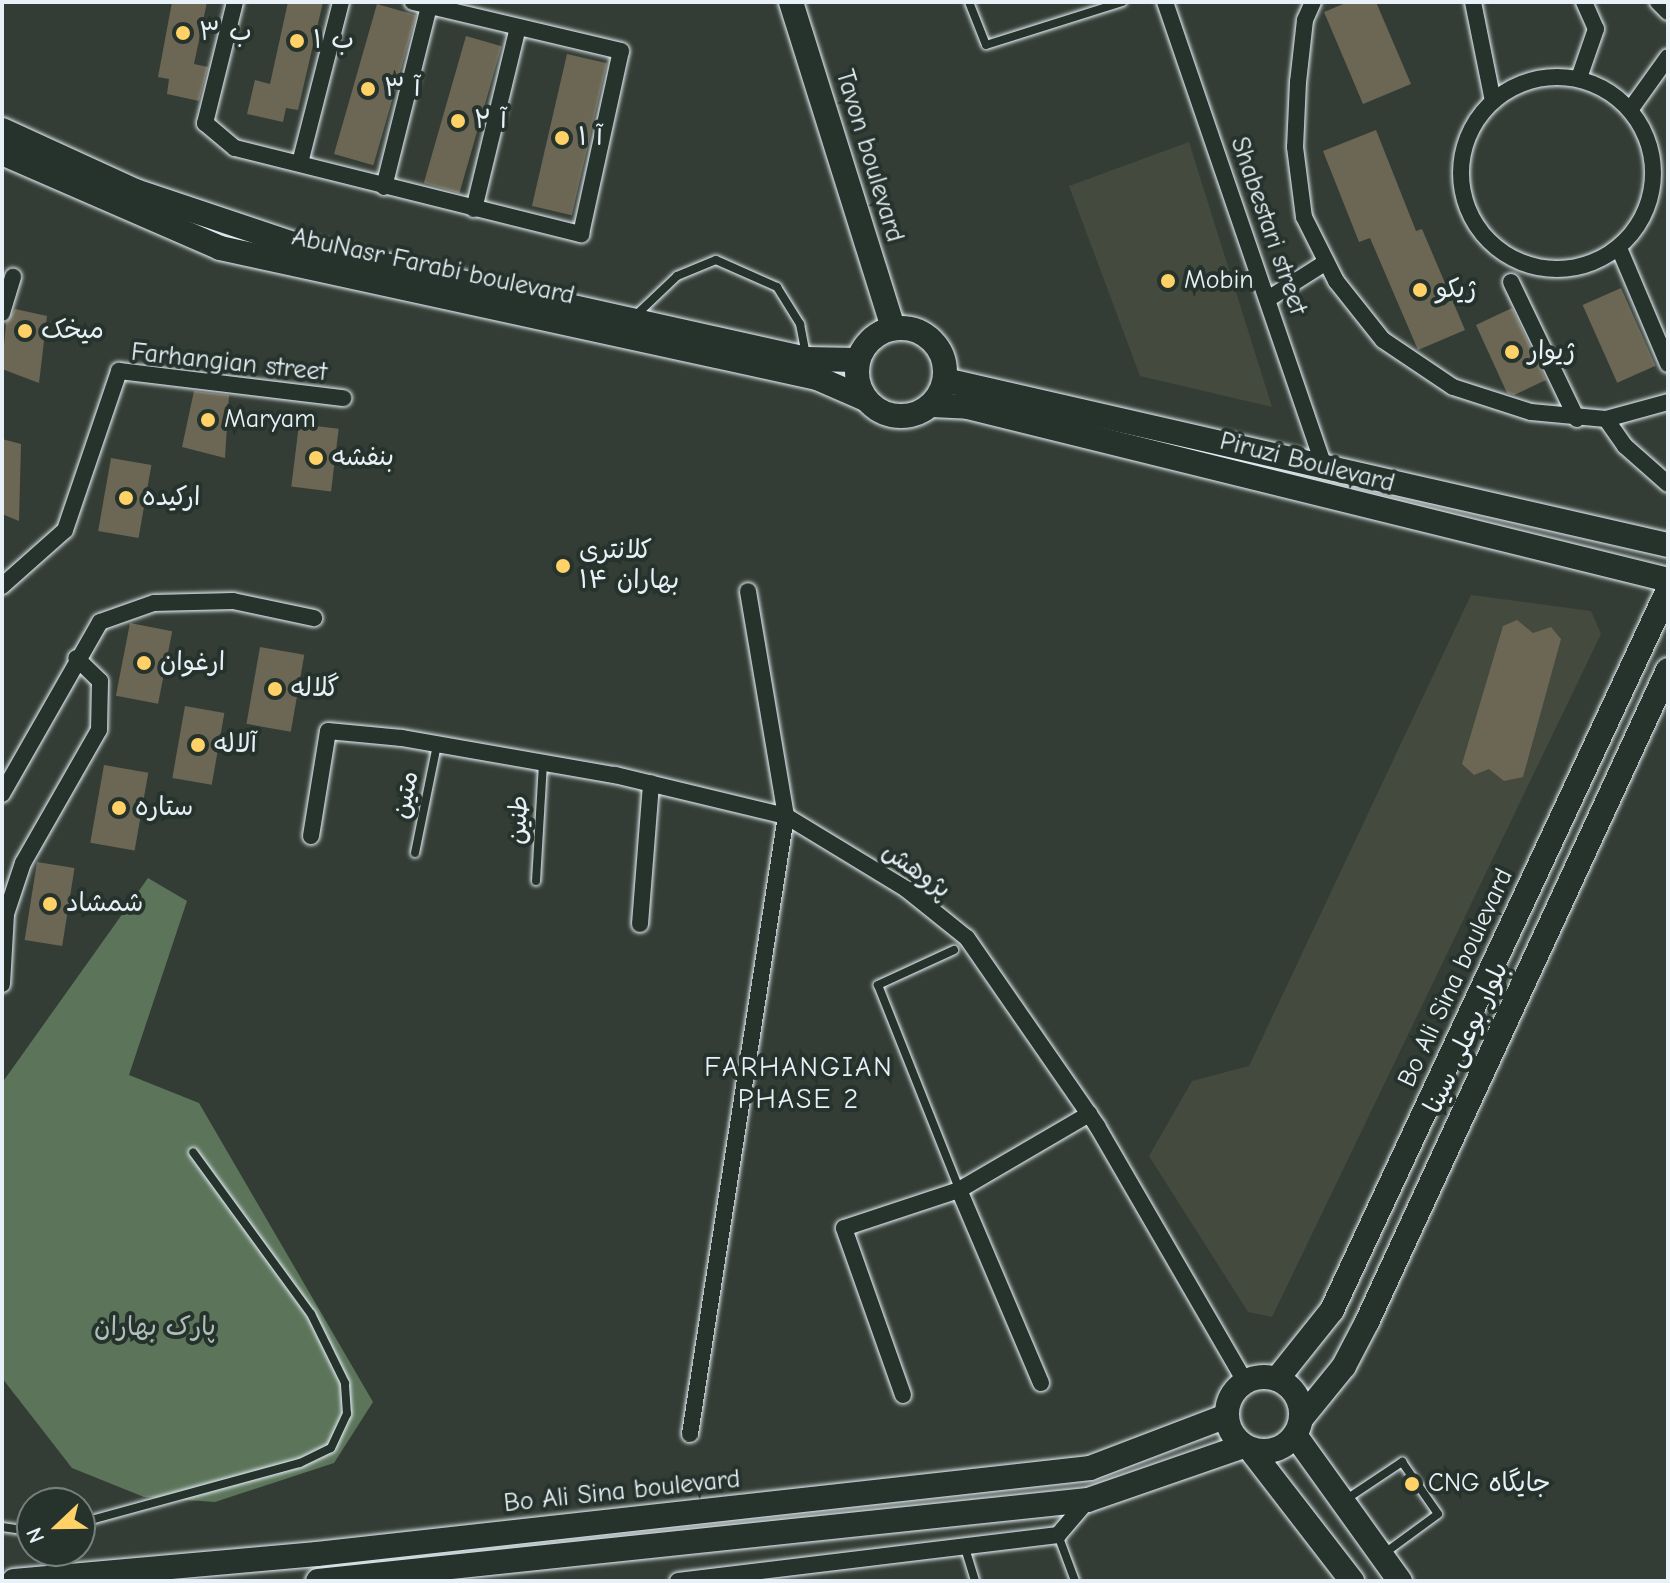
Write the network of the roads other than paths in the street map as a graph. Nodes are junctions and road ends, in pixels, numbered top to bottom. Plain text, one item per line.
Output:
1 (235, 2) edge
2 (341, 2) edge
3 (791, 2) edge
4 (969, 2) edge
5 (1122, 2) edge
6 (1165, 2) edge
7 (1313, 2) edge
8 (1473, 2) edge
9 (1584, 2) edge
10 (1658, 2) edge
11 (421, 4) edge
12 (1668, 12) edge
13 (518, 27) junction
14 (1668, 57) edge
15 (1579, 78) junction
16 (1493, 101) junction
17 (1630, 110) junction
18 (2, 130) edge
19 (2, 153) edge
20 (300, 163) junction
21 (384, 187) junction
22 (474, 209) junction
23 (1619, 248) junction
24 (1326, 262) junction
25 (13, 277) dead end
26 (1511, 282) dead end
27 (1268, 299) junction
28 (2, 313) edge
29 (631, 328) junction
30 (893, 328) junction
31 (807, 359) junction
32 (858, 360) junction
33 (1668, 364) edge
34 (945, 380) junction
35 (343, 398) dead end
36 (865, 399) junction
37 (1668, 402) edge
38 (932, 405) junction
39 (1577, 419) junction
40 (1606, 419) junction
41 (1324, 467) junction
42 (1668, 484) edge
43 (1668, 545) edge
44 (1668, 580) edge
45 (2, 586) edge
46 (1668, 590) edge
47 (748, 591) dead end
48 (314, 618) dead end
49 (76, 658) junction
50 (1668, 670) edge
51 (437, 744) junction
52 (543, 762) junction
53 (651, 783) junction
54 (2, 794) edge
55 (786, 816) junction
56 (311, 836) dead end
57 (415, 853) dead end
58 (536, 881) dead end
59 (640, 924) dead end
60 (954, 950) dead end
61 (2, 984) edge
62 (1089, 1114) junction
63 (193, 1152) dead end
64 (959, 1190) junction
65 (1277, 1379) junction
66 (1245, 1381) junction
67 (1041, 1383) dead end
68 (903, 1395) dead end
69 (1226, 1416) junction
70 (1298, 1427) junction
71 (690, 1434) dead end
72 (1247, 1447) junction
73 (1088, 1500) junction
74 (1341, 1502) junction
75 (96, 1519) edge
76 (1058, 1535) junction
77 (965, 1548) junction
78 (317, 1554) junction
79 (1382, 1557) junction
80 (14, 1581) edge
81 (320, 1581) edge
82 (678, 1581) edge
83 (975, 1581) edge
84 (1075, 1581) edge
85 (1352, 1581) edge
86 (1400, 1581) edge

1 - 20 street
2 - 20 street
3 - 30 street, Tavon boulevard
4 - 5 lane
6 - 27 street, Shabestari street
7 - 24 street
8 - 16 street
9 - 15 street
10 - 12 street
11 - 13 street
11 - 21 street
13 - 22 street
13 - 22 street
14 - 17 street
15 - 16 street
15 - 17 street
16 - 23 street
17 - 23 street
18 - 29 street, AbuNasr Farabi boulevard
19 - 29 street, AbuNasr Farabi boulevard
20 - 21 street
21 - 22 street
23 - 33 street
24 - 27 street
24 - 39 street
25 - 28 street
26 - 39 street
27 - 41 street, Shabestari street
29 - 31 street, AbuNasr Farabi boulevard
29 - 31 lane
29 - 36 street, AbuNasr Farabi boulevard
30 - 32 street
30 - 34 street
31 - 32 street, AbuNasr Farabi boulevard
32 - 36 street
34 - 38 street
34 - 41 street, Piruzi Boulevard
35 - 45 street, Farhangian street
36 - 38 street
37 - 40 street
38 - 44 street, Piruzi Boulevard
39 - 40 street
40 - 42 street
41 - 43 street, Piruzi Boulevard
46 - 65 street, Bo Ali Sina boulevard
47 - 55 street
48 - 49 street
49 - 54 street
49 - 61 street
50 - 70 street, بلوار بوعلی سینا
51 - 52 street, پژوهش
51 - 56 street, پژوهش
51 - 57 lane, متین
52 - 53 street, پژوهش
52 - 58 lane, طنین
53 - 55 street, پژوهش
53 - 59 street
55 - 62 street, پژوهش
55 - 71 street
60 - 64 lane
62 - 64 street
62 - 66 street, پژوهش
63 - 75 lane
64 - 67 street
64 - 68 street
65 - 66 street
65 - 70 street
66 - 69 street
69 - 72 street
69 - 78 street, Bo Ali Sina boulevard
70 - 72 street
70 - 74 street
72 - 73 street
72 - 85 street
73 - 76 street
73 - 81 street
74 - 79 street
74 - 79 lane
76 - 77 street
76 - 84 lane
77 - 82 street
77 - 83 lane
78 - 80 street, Bo Ali Sina boulevard
78 - 81 street
79 - 86 street

